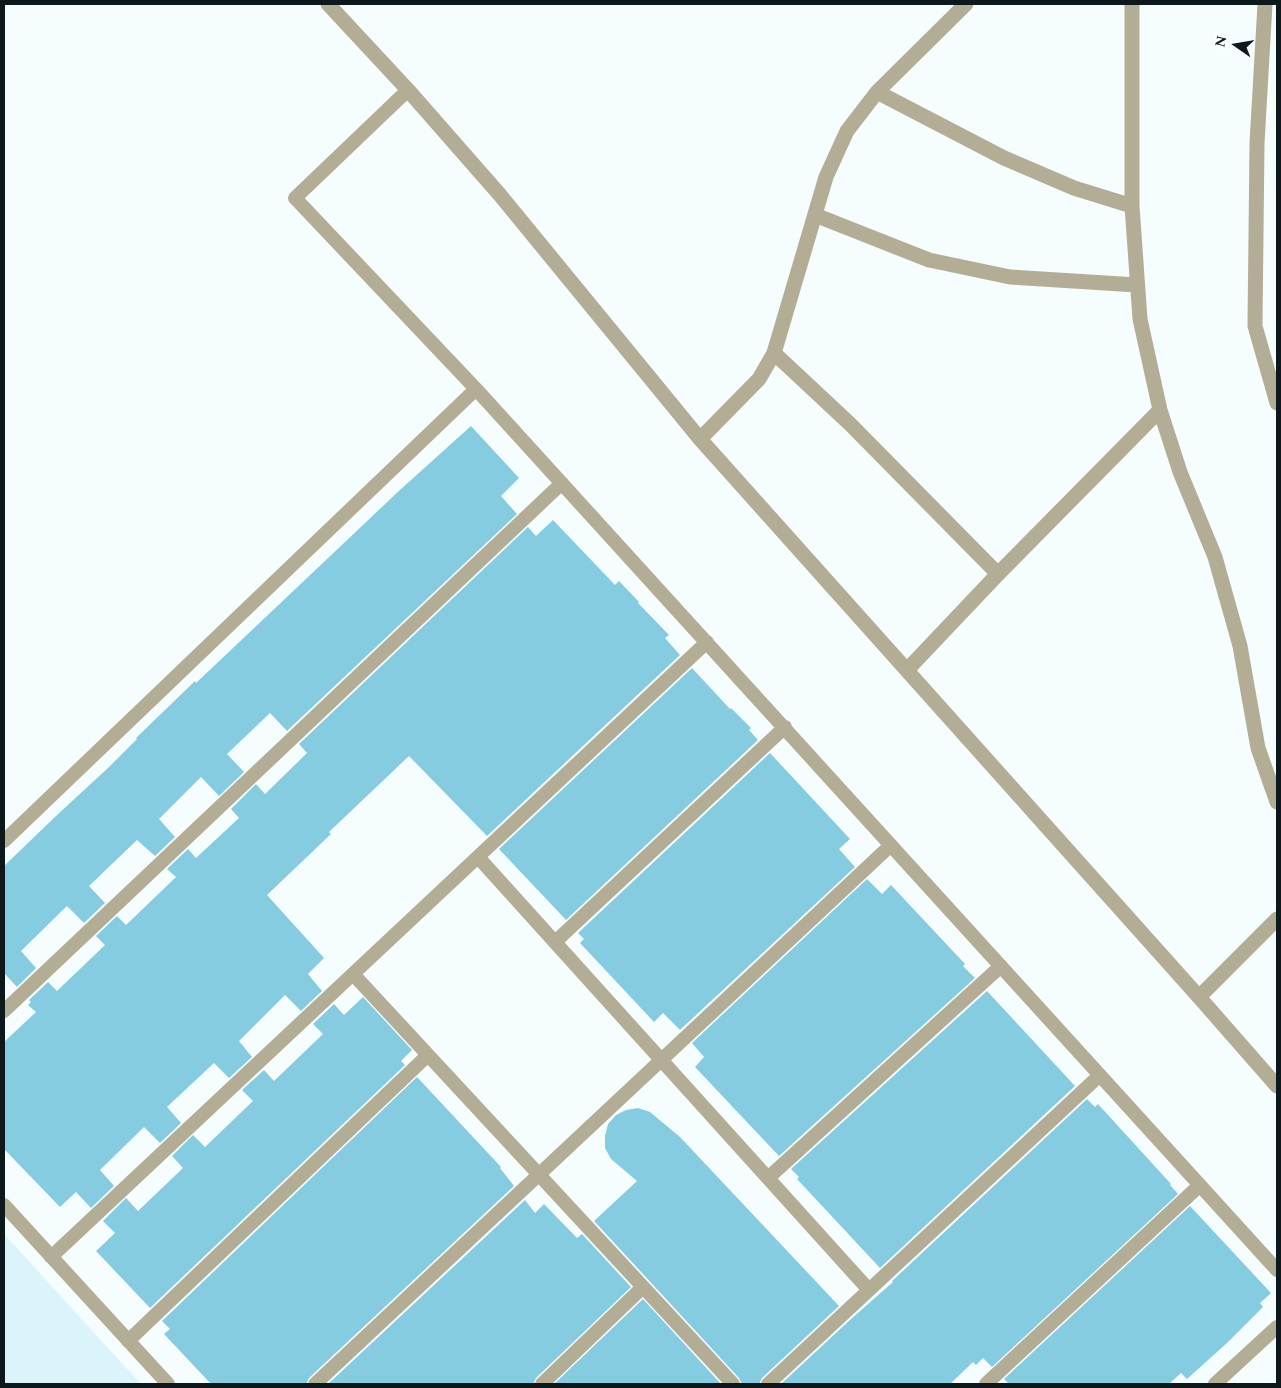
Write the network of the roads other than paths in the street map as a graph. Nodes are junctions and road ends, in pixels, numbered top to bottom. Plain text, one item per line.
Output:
1 (328, 4) edge
2 (966, 4) edge
3 (1132, 4) edge
4 (1265, 4) edge
5 (408, 90) junction
6 (877, 92) junction
7 (1132, 206) junction
8 (815, 215) junction
9 (1138, 285) junction
10 (774, 353) junction
11 (476, 389) junction
12 (1277, 403) edge
13 (1160, 410) junction
14 (700, 439) junction
15 (562, 483) junction
16 (998, 574) junction
17 (707, 642) junction
18 (907, 670) junction
19 (785, 727) junction
20 (1277, 802) edge
21 (4, 841) edge
22 (891, 845) junction
23 (478, 857) junction
24 (1277, 919) edge
25 (555, 942) junction
26 (1001, 966) junction
27 (354, 974) junction
28 (1199, 997) junction
29 (4, 1011) edge
30 (428, 1055) junction
31 (661, 1060) junction
32 (1100, 1075) junction
33 (1277, 1086) edge
34 (539, 1175) junction
35 (768, 1178) junction
36 (1200, 1185) junction
37 (4, 1205) edge
38 (51, 1257) junction
39 (1277, 1270) edge
40 (643, 1287) junction
41 (870, 1290) junction
42 (1277, 1326) edge
43 (128, 1341) junction
44 (168, 1384) edge
45 (315, 1384) edge
46 (542, 1384) edge
47 (733, 1384) edge
48 (768, 1384) edge
49 (986, 1384) edge
50 (1215, 1384) edge

1 - 5 street
2 - 6 street
3 - 7 street
4 - 12 street
5 - 11 lane
5 - 14 street
6 - 7 street
6 - 8 street
7 - 9 street
8 - 9 street
8 - 10 street
9 - 13 street
10 - 14 street
10 - 16 street
11 - 15 lane
11 - 21 lane
13 - 16 street
13 - 20 street
14 - 18 street
15 - 17 lane
15 - 29 lane
16 - 18 street
17 - 19 lane
17 - 23 lane
18 - 28 street
19 - 22 lane
19 - 25 lane
22 - 26 lane
22 - 31 lane
23 - 25 lane
23 - 27 lane
24 - 28 street
25 - 31 lane
26 - 32 lane
26 - 35 lane
27 - 30 lane
27 - 38 lane
28 - 33 street
30 - 34 lane
30 - 43 lane
31 - 34 lane
31 - 35 lane
32 - 36 lane
32 - 41 lane
34 - 40 lane
34 - 45 lane
35 - 41 lane
36 - 39 lane
36 - 49 lane
37 - 38 lane
38 - 43 lane
40 - 46 lane
40 - 47 lane
41 - 48 lane
42 - 50 lane
43 - 44 lane

